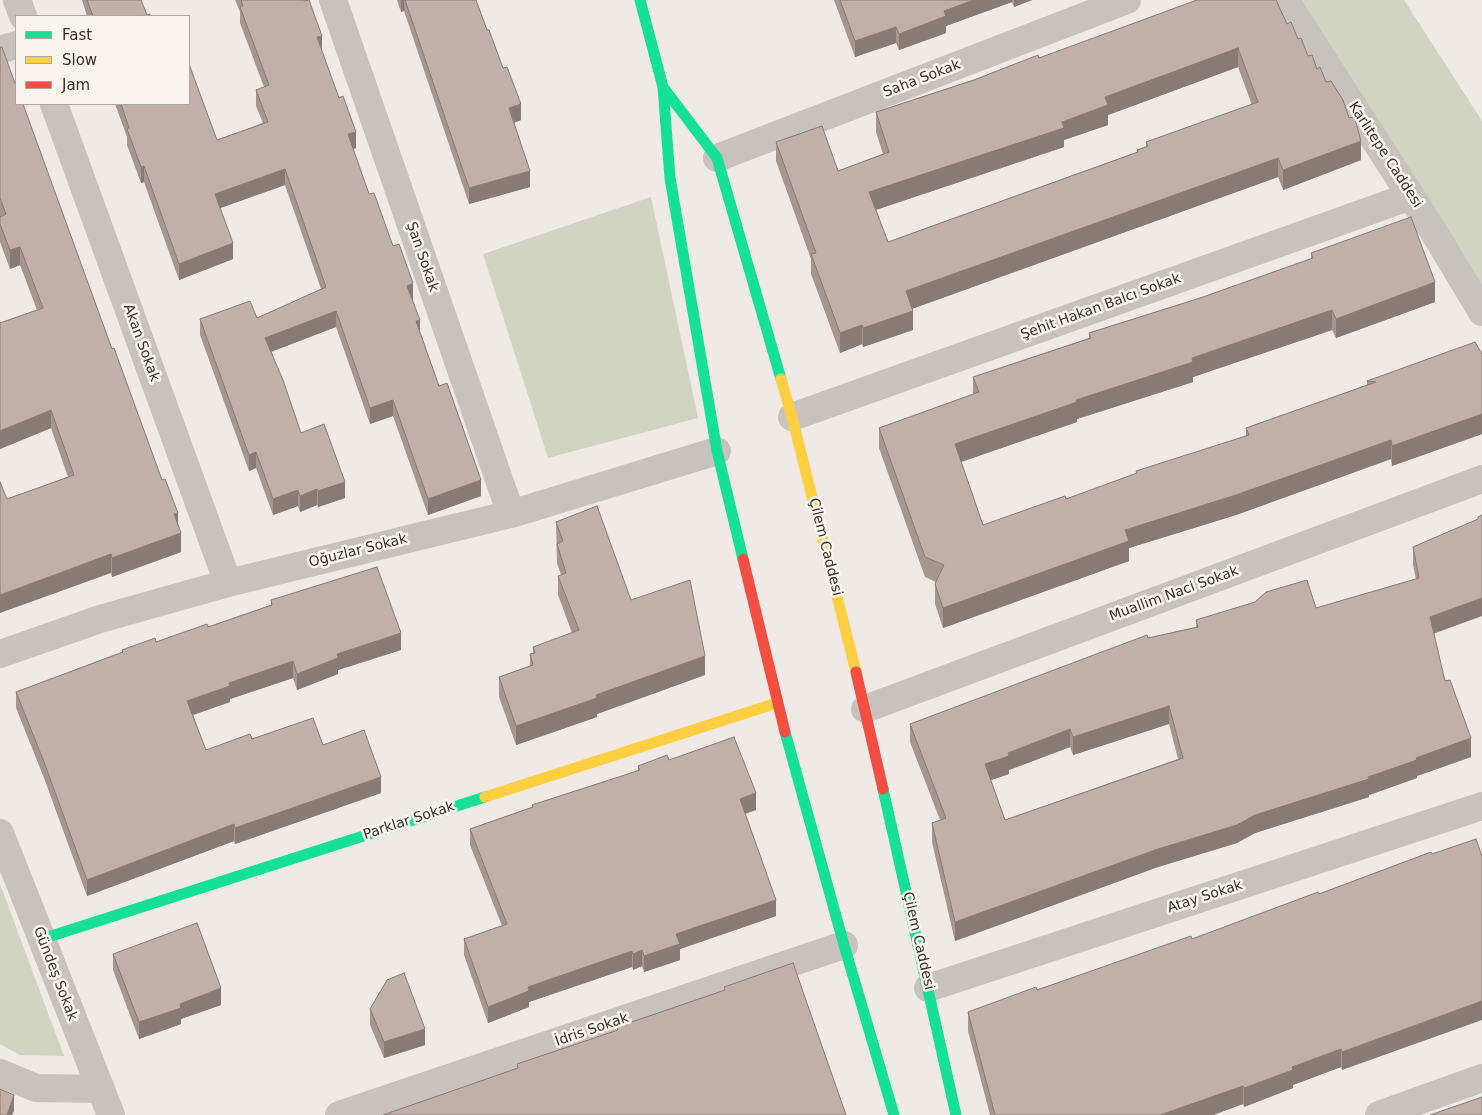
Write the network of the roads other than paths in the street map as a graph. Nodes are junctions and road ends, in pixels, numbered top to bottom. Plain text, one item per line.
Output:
1 (17, 0) edge
2 (333, 0) edge
3 (640, 0) edge
4 (1127, 0) edge
5 (1285, 0) edge
6 (22, 15) edge
7 (15, 45) edge
8 (0, 50) edge
9 (663, 87) junction
10 (54, 105) edge
11 (717, 158) junction
12 (1411, 196) junction
13 (1482, 312) edge
14 (792, 417) junction
15 (716, 451) junction
16 (1482, 479) edge
17 (511, 514) junction
18 (228, 583) junction
19 (0, 654) edge
20 (777, 703) junction
21 (865, 709) junction
22 (1482, 806) edge
23 (0, 833) edge
24 (42, 939) junction
25 (844, 945) junction
26 (928, 988) junction
27 (0, 1073) edge
28 (1482, 1078) edge
29 (101, 1089) junction
30 (111, 1115) edge
31 (339, 1115) edge
32 (894, 1115) edge
33 (956, 1115) edge
34 (1379, 1115) edge

1 - 6 street
2 - 17 street, Şan Sokak
3 - 9 main road, Çilem Caddesi
4 - 11 street, Saha Sokak
5 - 12 street, Karlıtepe Caddesi
7 - 8 street
9 - 11 main road, Çilem Caddesi
9 - 15 main road
10 - 18 street, Akan Sokak
11 - 14 main road, Çilem Caddesi
12 - 13 street, Karlıtepe Caddesi
12 - 14 street, Şehit Hakan Balcı Sokak
14 - 21 main road, Çilem Caddesi
15 - 17 street, Oğuzlar Sokak
15 - 20 main road
16 - 21 street, Muallim Naci Sokak
17 - 18 street, Oğuzlar Sokak
18 - 19 street, Oğuzlar Sokak
20 - 24 main road, Parklar Sokak
20 - 25 main road
21 - 26 main road, Çilem Caddesi
22 - 26 street, Atay Sokak
23 - 24 street, Gündeş Sokak
24 - 29 street, Gündeş Sokak
25 - 31 street, İdris Sokak
25 - 32 main road
26 - 33 main road, Çilem Caddesi
27 - 29 street
28 - 34 street
29 - 30 street, Gündeş Sokak

